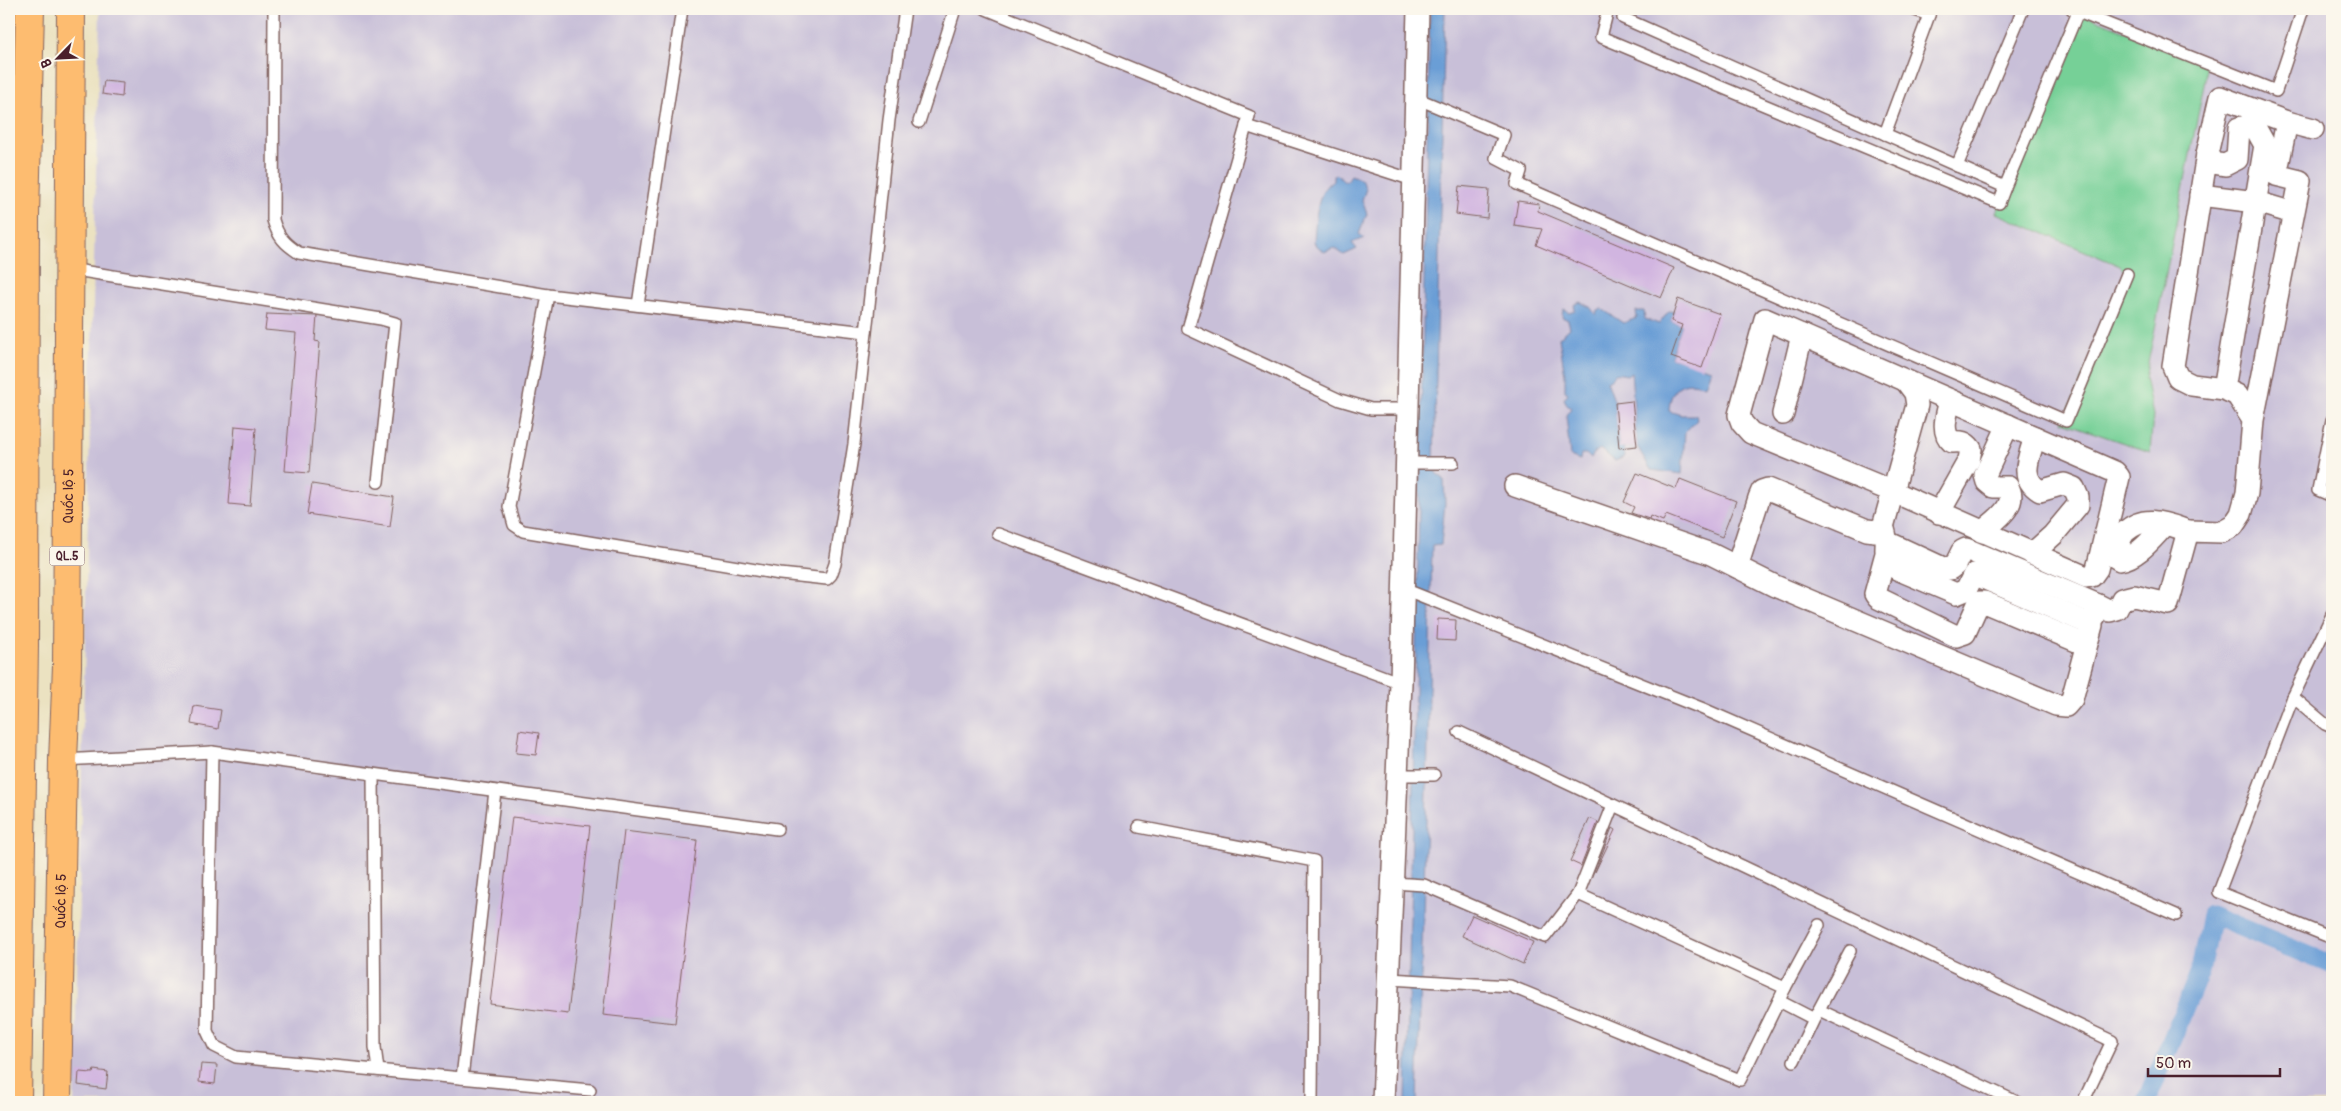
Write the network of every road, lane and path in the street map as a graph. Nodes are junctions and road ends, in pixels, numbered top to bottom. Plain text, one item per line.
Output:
1 (30, 9) edge
2 (71, 9) edge
3 (274, 9) edge
4 (682, 9) edge
5 (905, 9) edge
6 (955, 9) edge
7 (986, 9) edge
8 (1418, 9) edge
9 (1608, 9) edge
10 (1626, 9) edge
11 (1912, 9) edge
12 (2023, 9) edge
13 (2303, 9) edge
14 (2075, 10) edge
15 (1929, 12) edge
16 (1422, 101) junction
17 (919, 122) dead end
18 (2286, 122) junction
19 (1246, 126) junction
20 (2313, 129) dead end
21 (1885, 134) junction
22 (2207, 154) junction
23 (1957, 166) junction
24 (1413, 180) junction
25 (2005, 187) junction
26 (2200, 196) junction
27 (2256, 202) junction
28 (2294, 213) junction
29 (69, 269) junction
30 (2127, 274) dead end
31 (548, 295) junction
32 (638, 305) junction
33 (866, 332) junction
34 (1802, 335) junction
35 (1906, 381) junction
36 (2224, 389) junction
37 (1944, 398) junction
38 (1917, 405) junction
39 (1408, 409) junction
40 (1783, 414) dead end
41 (2253, 420) junction
42 (2332, 420) edge
43 (2008, 425) junction
44 (2035, 437) junction
45 (1414, 462) junction
46 (1453, 463) dead end
47 (378, 482) dead end
48 (1515, 486) dead end
49 (1894, 492) junction
50 (2332, 496) edge
51 (1939, 513) junction
52 (2166, 524) dead end
53 (1982, 532) junction
54 (2188, 532) junction
55 (998, 534) dead end
56 (1885, 542) junction
57 (2032, 554) junction
58 (1738, 567) junction
59 (1410, 592) junction
60 (2095, 615) junction
61 (2332, 615) edge
62 (2086, 645) junction
63 (1401, 683) junction
64 (2293, 697) junction
65 (2332, 727) edge
66 (1459, 732) dead end
67 (212, 752) junction
68 (62, 760) junction
69 (373, 774) junction
70 (1405, 775) junction
71 (1430, 775) dead end
72 (495, 792) junction
73 (1613, 804) junction
74 (1139, 827) dead end
75 (777, 829) dead end
76 (1402, 884) junction
77 (1578, 894) junction
78 (2176, 915) dead end
79 (1819, 925) dead end
80 (2332, 938) edge
81 (1850, 951) dead end
82 (1399, 980) junction
83 (1785, 988) junction
84 (1779, 1001) junction
85 (1816, 1015) junction
86 (1794, 1060) dead end
87 (378, 1070) junction
88 (462, 1078) junction
89 (590, 1090) dead end
90 (17, 1102) edge
91 (57, 1102) edge
92 (1312, 1102) edge
93 (1383, 1102) edge
94 (2016, 1102) edge
95 (2084, 1102) edge

1 - 90 highway
2 - 29 highway, Quốc lộ 5 / QL.5
3 - 31 lane
4 - 32 lane
5 - 33 lane
6 - 17 lane
7 - 19 lane
8 - 16 street
9 - 25 lane
10 - 21 lane
11 - 15 lane
12 - 23 lane
13 - 14 lane
14 - 25 lane
15 - 21 lane
16 - 24 street
16 - 30 lane
18 - 20 street
18 - 22 street
18 - 28 street
19 - 24 lane
19 - 39 lane
21 - 23 lane
22 - 26 street
22 - 27 street
23 - 25 lane
24 - 39 street
26 - 27 street
26 - 36 street
27 - 28 street
27 - 36 street
28 - 41 street
29 - 47 lane
29 - 68 highway, Quốc lộ 5 / QL.5
31 - 32 lane
31 - 33 lane
32 - 33 lane
34 - 35 street
34 - 40 street
34 - 49 street
35 - 37 street
35 - 38 street
36 - 41 street
37 - 38 street
37 - 43 street
37 - 51 street
38 - 49 street
39 - 45 street
41 - 54 street
42 - 50 lane
43 - 44 street
43 - 53 street
44 - 57 street
44 - 57 street
45 - 46 lane
45 - 59 street
48 - 58 street
49 - 51 street
49 - 56 street
51 - 53 street
52 - 54 street
53 - 57 street
54 - 60 street
55 - 63 lane
56 - 58 street
56 - 60 street
56 - 62 street
58 - 62 street
59 - 63 street
59 - 78 lane
60 - 62 street
61 - 64 lane
63 - 70 street
64 - 65 lane
64 - 80 lane
66 - 73 lane
67 - 68 lane
67 - 69 lane
67 - 87 lane
68 - 91 highway, Quốc lộ 5 / QL.5
69 - 72 lane
69 - 87 lane
70 - 71 lane
70 - 76 street
72 - 75 lane
72 - 88 lane
73 - 77 lane
73 - 95 lane
74 - 92 lane
76 - 77 lane
76 - 82 street
77 - 83 lane
79 - 83 lane
81 - 85 lane
82 - 84 lane
82 - 93 street
83 - 84 lane
84 - 85 lane
85 - 86 lane
85 - 94 lane
87 - 88 lane
88 - 89 lane

